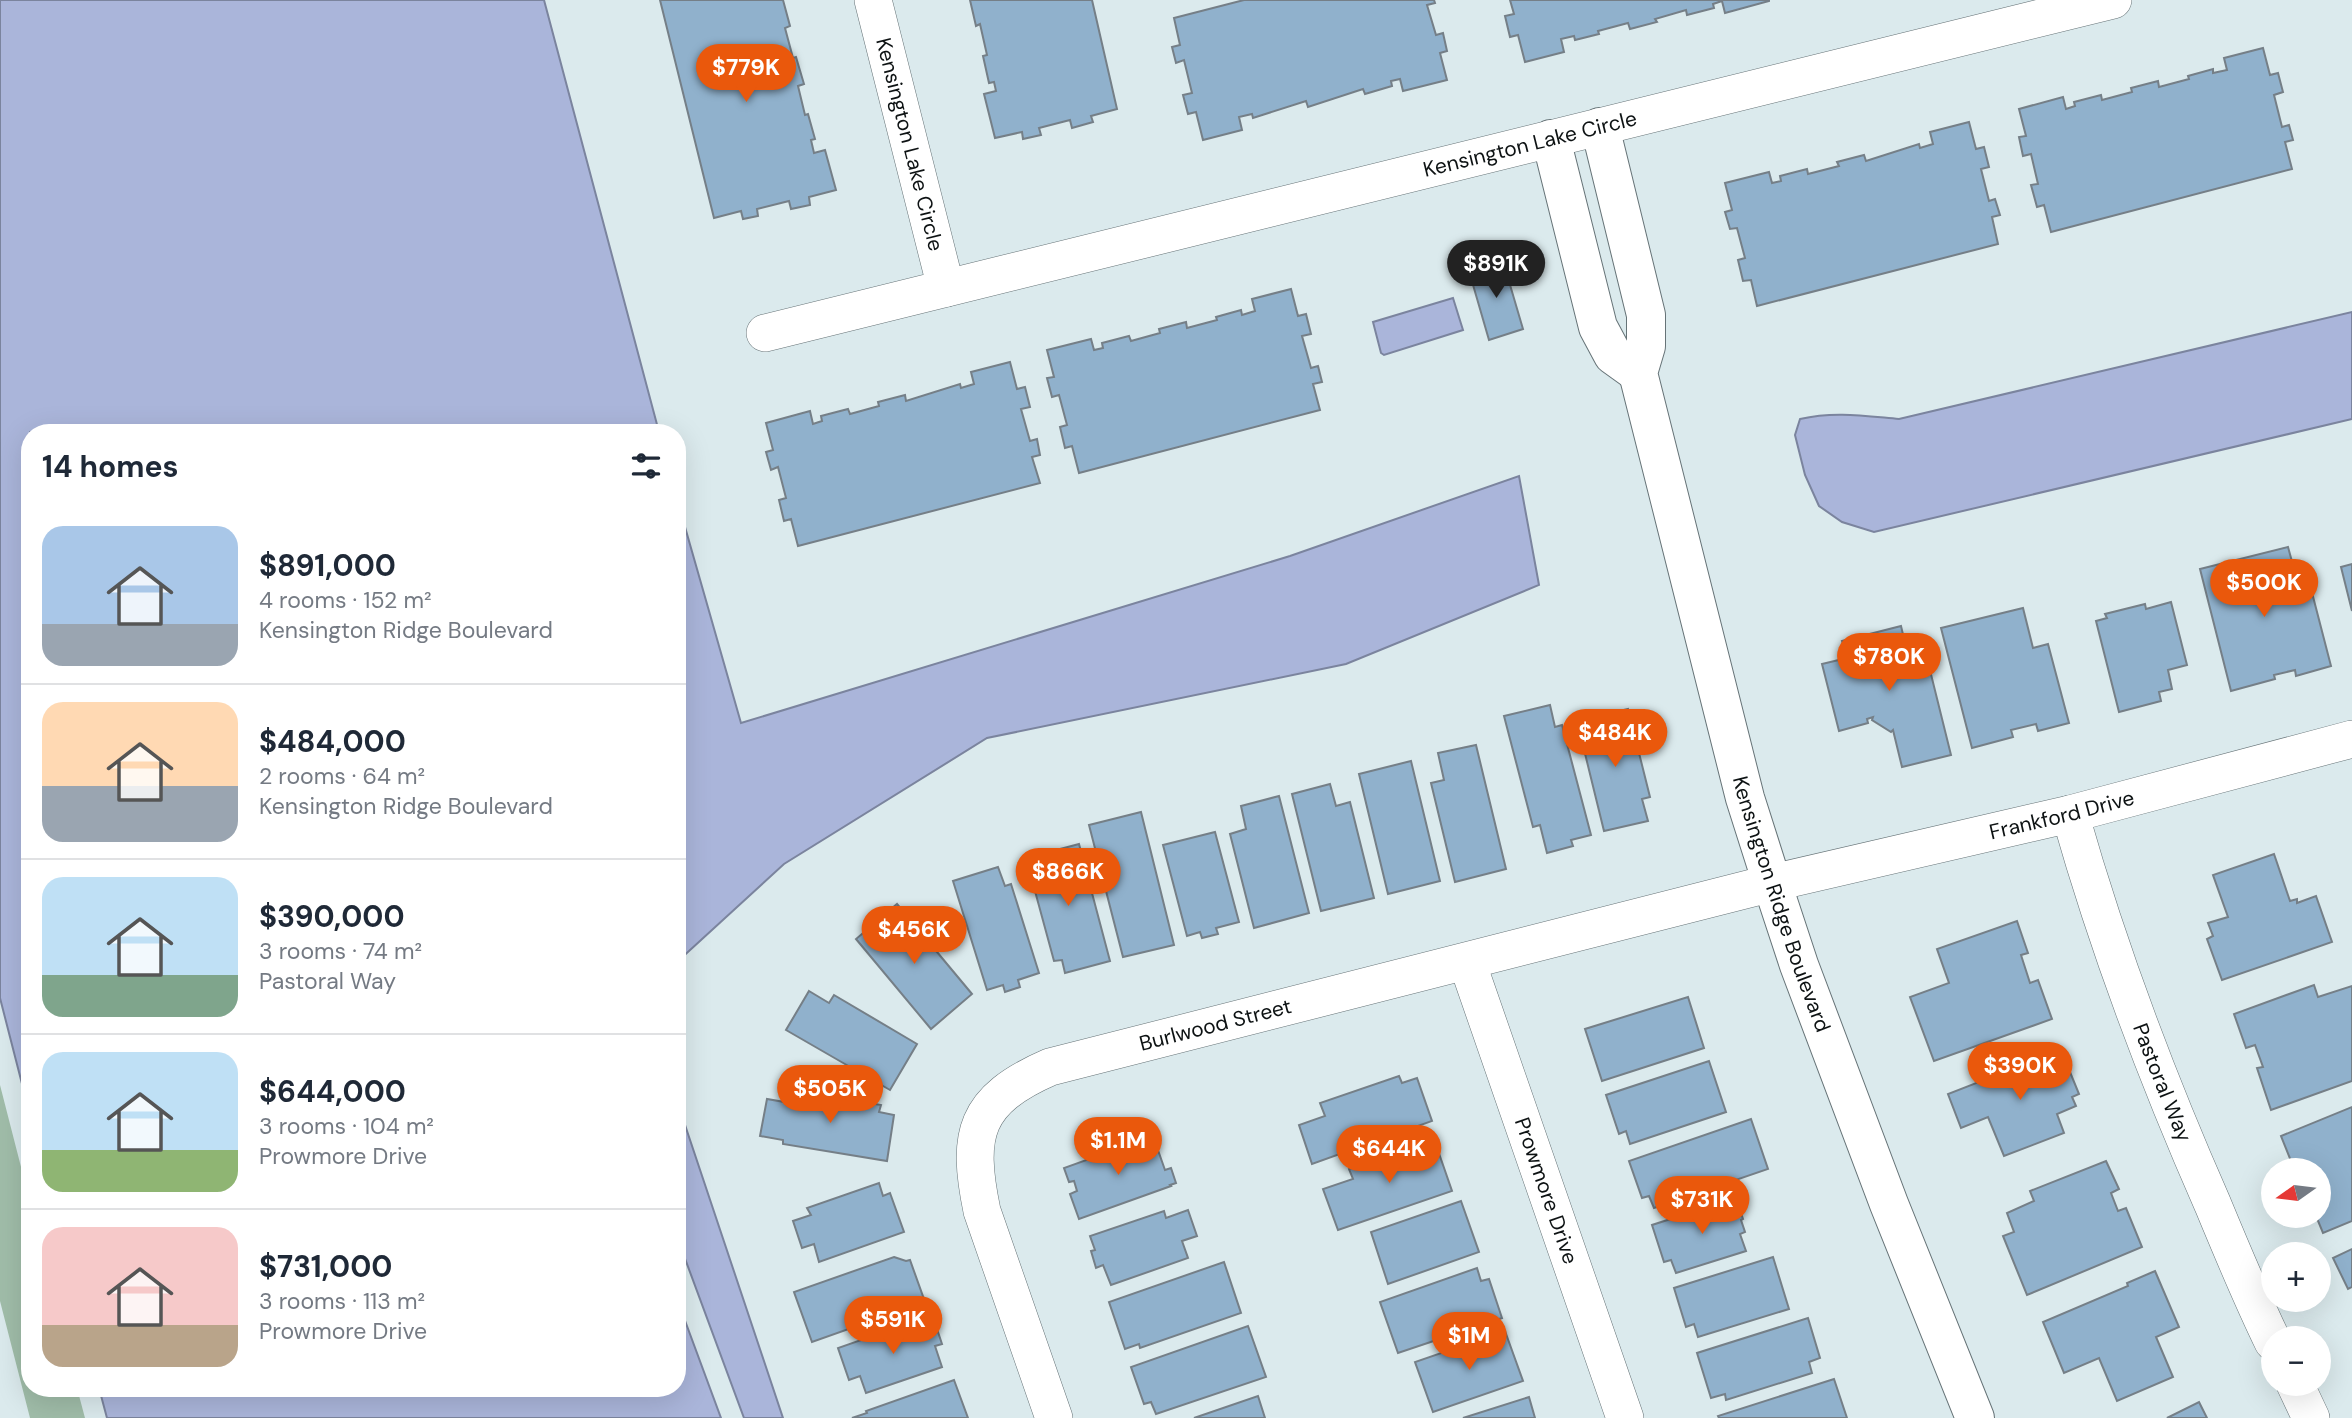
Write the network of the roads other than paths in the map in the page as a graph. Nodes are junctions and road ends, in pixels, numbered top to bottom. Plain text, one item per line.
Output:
1 (873, 0) edge
2 (2113, 0) edge
3 (1600, 127) junction
4 (1552, 139) junction
5 (946, 288) junction
6 (765, 333) dead end
7 (1638, 373) junction
8 (2352, 739) edge
9 (2070, 814) junction
10 (1772, 883) junction
11 (1467, 962) junction
12 (2266, 1326) edge
13 (2301, 1396) edge
14 (1055, 1418) edge
15 (1625, 1418) edge
16 (1975, 1418) edge
17 (2311, 1418) edge

1 - 5 street, Kensington Lake Circle
2 - 3 street, Kensington Lake Circle
3 - 4 street, Kensington Lake Circle
3 - 7 street, Kensington Ridge Boulevard
4 - 5 street, Kensington Lake Circle
4 - 7 street
5 - 6 street, Kensington Lake Circle
7 - 10 street, Kensington Ridge Boulevard
8 - 9 street, Frankford Drive
9 - 10 street, Frankford Drive
9 - 12 street, Pastoral Way
10 - 11 street, Burlwood Street
10 - 16 street, Kensington Ridge Boulevard
11 - 14 street, Burlwood Street
11 - 15 street, Prowmore Drive
13 - 17 street

